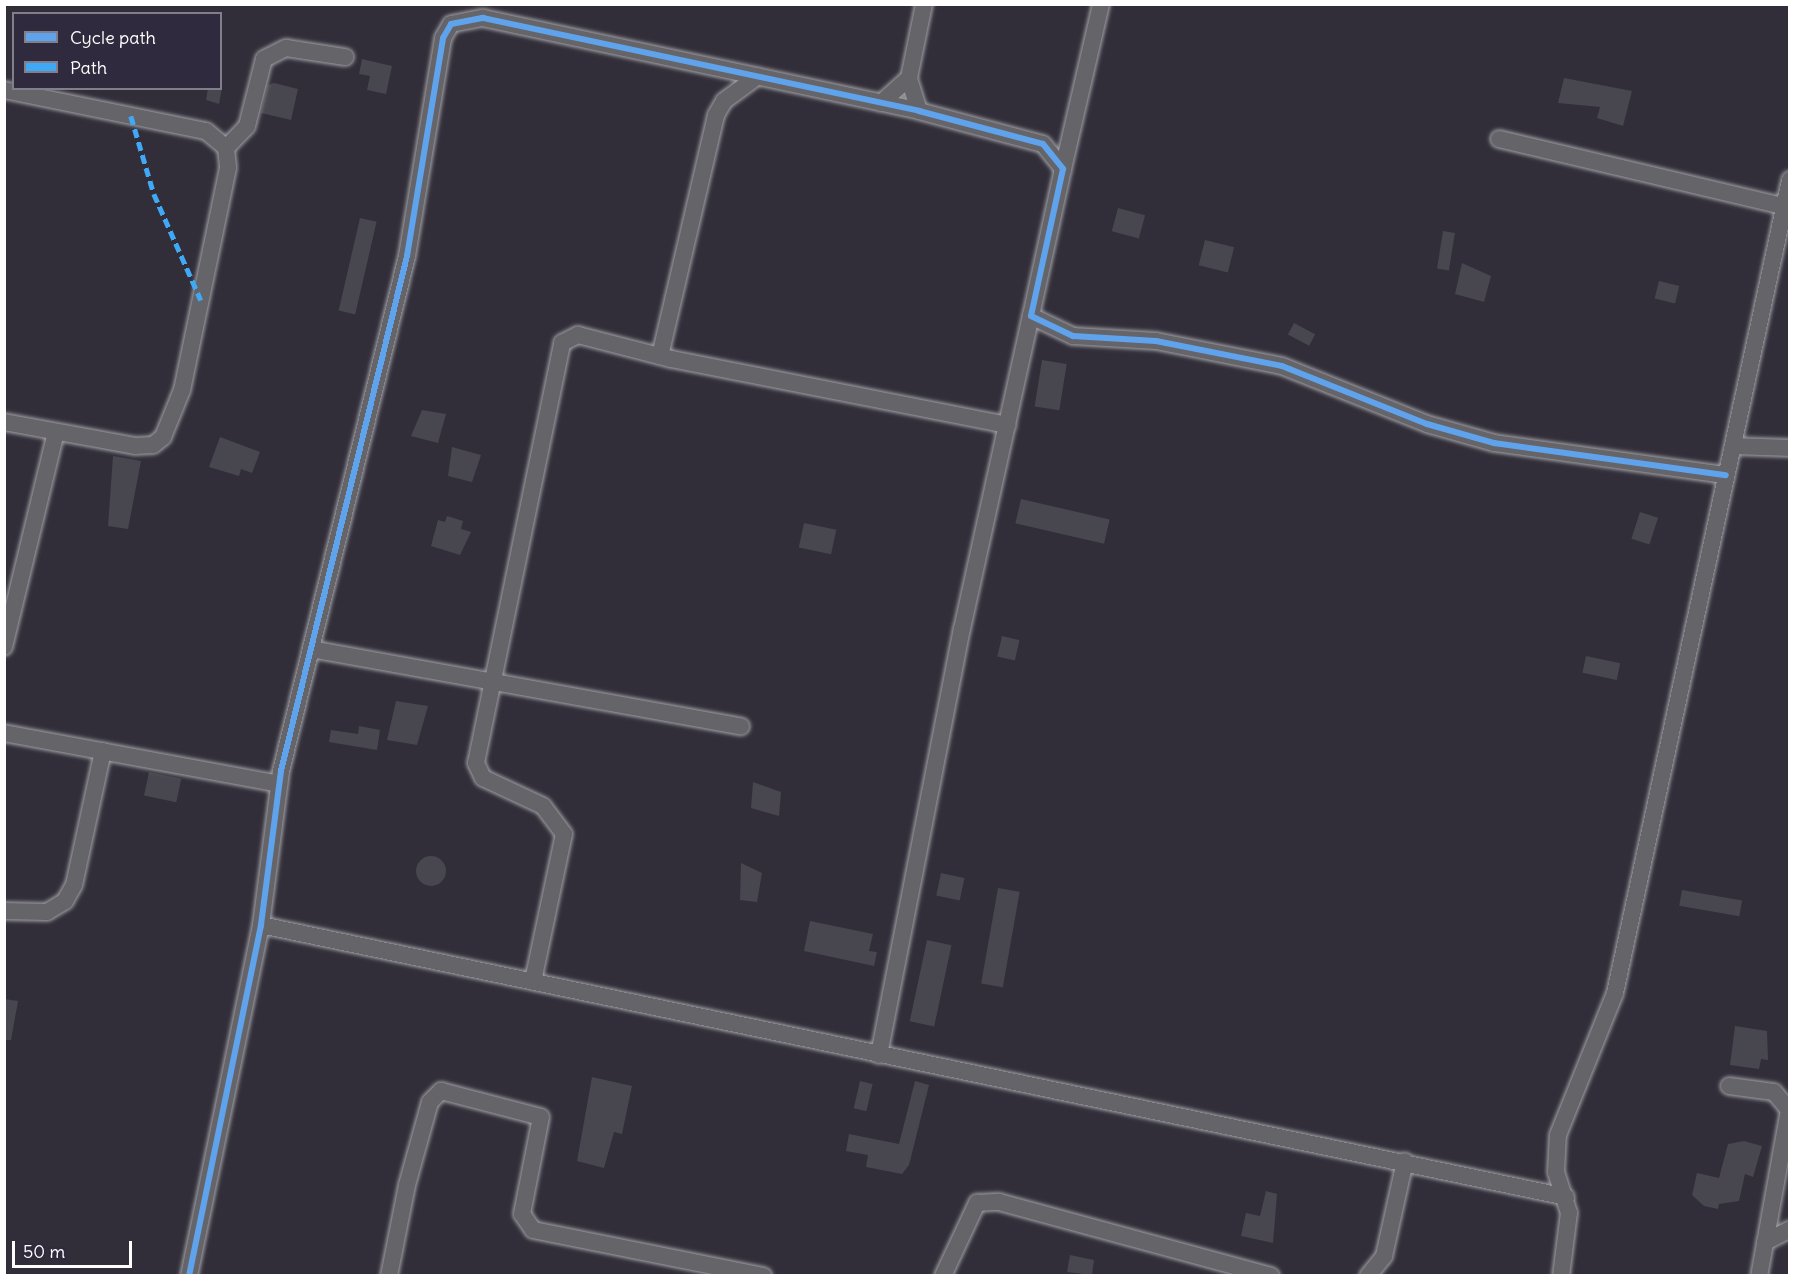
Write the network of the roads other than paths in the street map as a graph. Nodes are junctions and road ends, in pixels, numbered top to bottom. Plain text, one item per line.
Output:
1 (924, 4) edge
2 (1101, 4) edge
3 (345, 57) dead end
4 (758, 76) junction
5 (909, 78) junction
6 (4, 90) edge
7 (881, 103) junction
8 (919, 111) junction
9 (1499, 139) dead end
10 (226, 148) junction
11 (1063, 169) junction
12 (1790, 180) edge
13 (1784, 206) junction
14 (1031, 316) junction
15 (660, 357) junction
16 (4, 422) edge
17 (1008, 425) junction
18 (56, 432) junction
19 (1733, 446) junction
20 (1790, 448) edge
21 (1726, 475) junction
22 (4, 647) edge
23 (311, 648) junction
24 (489, 680) junction
25 (741, 726) dead end
26 (4, 733) edge
27 (102, 751) junction
28 (279, 784) junction
29 (4, 911) edge
30 (261, 925) junction
31 (533, 981) junction
32 (879, 1055) junction
33 (1729, 1086) dead end
34 (1405, 1161) junction
35 (1566, 1197) junction
36 (1790, 1229) edge
37 (1765, 1242) junction
38 (189, 1275) edge
39 (389, 1275) edge
40 (763, 1275) edge
41 (943, 1275) edge
42 (1271, 1275) edge
43 (1368, 1275) edge
44 (1561, 1275) edge
45 (1759, 1275) edge

1 - 5 street
2 - 11 street
3 - 10 street
4 - 7 street
4 - 15 street
4 - 23 street
5 - 7 street
5 - 8 street
6 - 10 street
7 - 8 street
8 - 11 street
9 - 13 street
10 - 18 street
11 - 14 street
12 - 13 street
13 - 19 street
14 - 17 street
14 - 21 street
15 - 17 street
15 - 24 street
16 - 18 street
17 - 32 street
18 - 22 street
19 - 20 street
19 - 21 street
21 - 35 street
23 - 24 street
23 - 28 street
24 - 25 street
24 - 31 street
26 - 27 street
27 - 28 street
27 - 29 street
28 - 30 street
30 - 31 street
30 - 38 street
31 - 32 street
32 - 34 street
33 - 37 street
34 - 35 street
34 - 43 street
35 - 44 street
36 - 37 street
37 - 45 street
39 - 40 street
41 - 42 street

